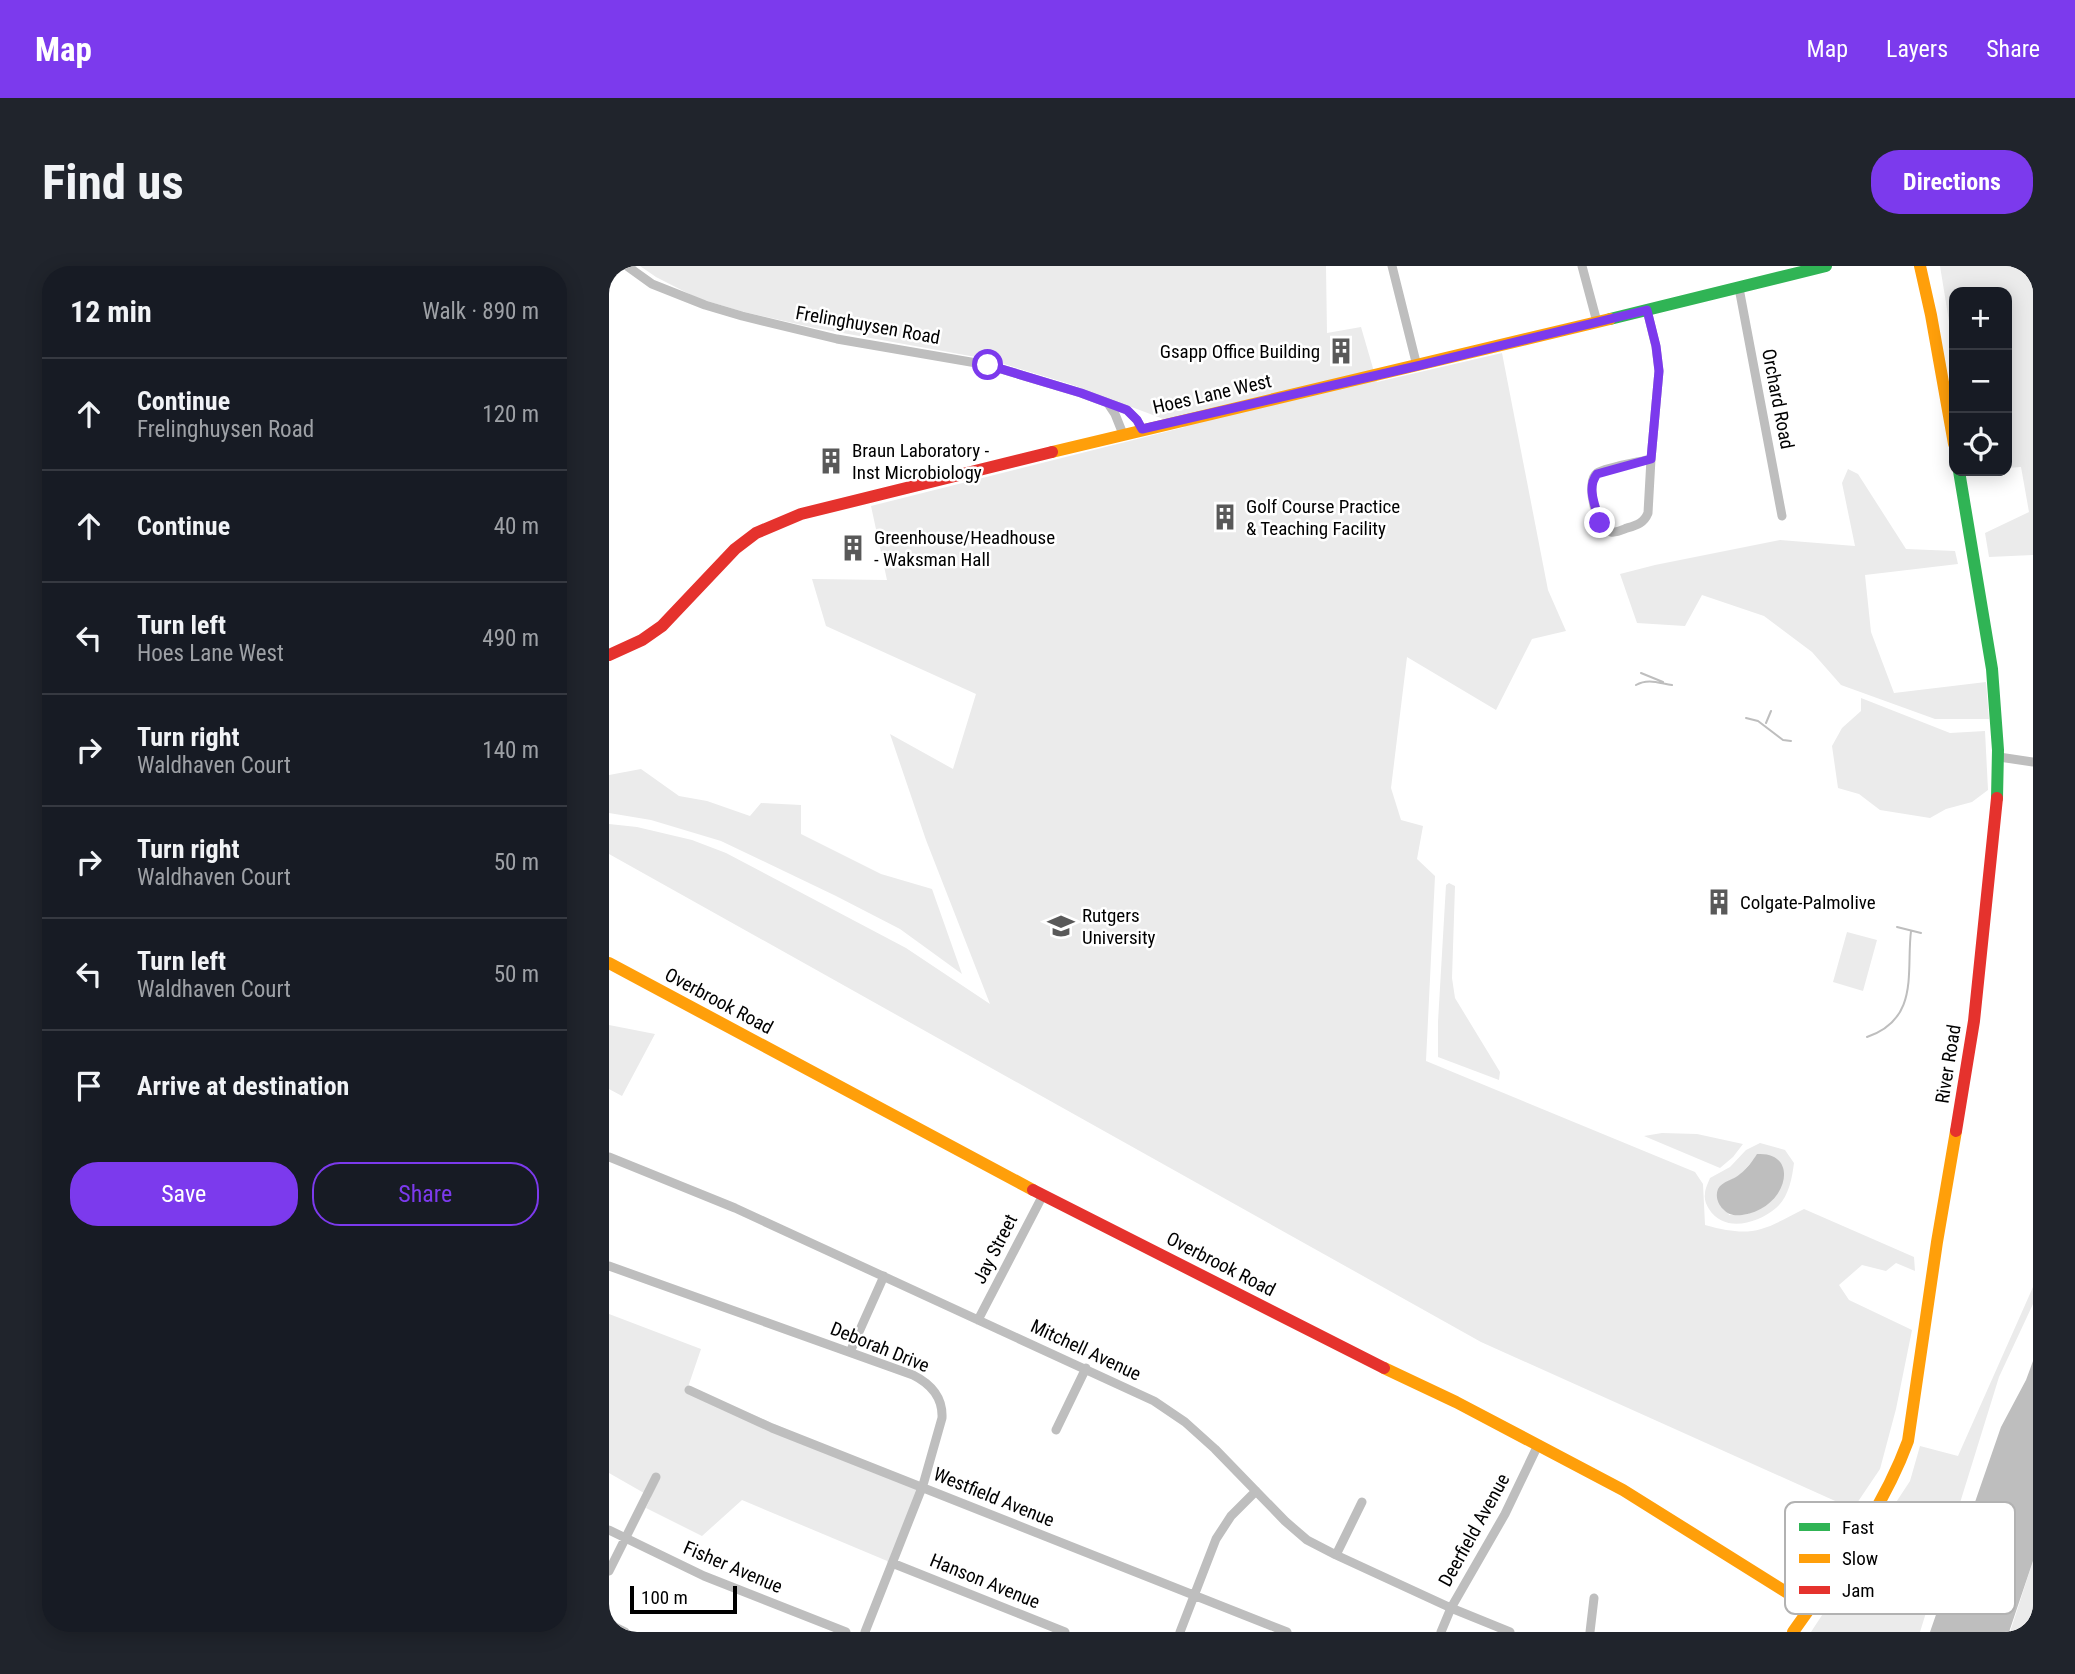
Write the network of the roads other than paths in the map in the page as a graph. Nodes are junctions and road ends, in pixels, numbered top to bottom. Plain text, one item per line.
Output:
1 (627, 266) edge
2 (1392, 266) edge
3 (1582, 266) edge
4 (1826, 266) edge
5 (1920, 266) edge
6 (1739, 288) junction
7 (1647, 310) junction
8 (1597, 322) junction
9 (1417, 366) junction
10 (1109, 405) junction
11 (1949, 416) edge
12 (1142, 429) junction
13 (1123, 434) junction
14 (1651, 459) junction
15 (1960, 476) edge
16 (1782, 516) dead end
17 (609, 655) edge
18 (1999, 757) junction
19 (2033, 762) edge
20 (609, 963) edge
21 (609, 1157) edge
22 (1043, 1195) junction
23 (609, 1266) edge
24 (884, 1276) junction
25 (978, 1320) junction
26 (849, 1352) junction
27 (1086, 1368) junction
28 (689, 1390) dead end
29 (1056, 1430) dead end
30 (1538, 1445) junction
31 (656, 1477) dead end
32 (922, 1487) junction
33 (1256, 1491) junction
34 (1362, 1502) dead end
35 (1882, 1502) edge
36 (609, 1530) edge
37 (625, 1537) junction
38 (1336, 1555) junction
39 (892, 1563) junction
40 (609, 1571) edge
41 (1785, 1591) edge
42 (1195, 1596) junction
43 (1594, 1598) dead end
44 (1451, 1608) junction
45 (1805, 1614) edge
46 (609, 1624) edge
47 (625, 1632) edge
48 (846, 1632) edge
49 (865, 1632) edge
50 (1065, 1632) edge
51 (1180, 1632) edge
52 (1287, 1632) edge
53 (1441, 1632) edge
54 (1510, 1632) edge
55 (1590, 1632) edge
56 (1793, 1632) edge

1 - 10 street, Frelinghuysen Road
2 - 9 street
3 - 8 street
4 - 6 street, Hoes Lane West
5 - 11 street
6 - 7 street, Hoes Lane West
6 - 16 street, Orchard Road
7 - 8 street, Hoes Lane West
7 - 14 street
8 - 9 street, Hoes Lane West
9 - 12 street, Hoes Lane West
10 - 12 street, Frelinghuysen Road
10 - 13 street
12 - 13 street, Hoes Lane West
13 - 17 street, Hoes Lane West
14 - 14 street
15 - 18 street, River Road
18 - 19 street
18 - 35 street, River Road
20 - 22 street, Overbrook Road
21 - 24 street, Mitchell Avenue
22 - 25 street, Jay Street
22 - 30 street, Overbrook Road
23 - 26 street, Deborah Drive
24 - 25 street, Mitchell Avenue
24 - 26 street
25 - 27 street, Mitchell Avenue
26 - 32 street, Deborah Drive
27 - 29 street
27 - 33 street, Mitchell Avenue
28 - 32 street, Westfield Avenue
30 - 41 street, Overbrook Road
30 - 44 street, Deerfield Avenue
31 - 37 street
32 - 39 street, Deborah Drive
32 - 42 street, Westfield Avenue
33 - 38 street, Mitchell Avenue
33 - 42 street
34 - 38 street
36 - 37 street, Fisher Avenue
37 - 40 street
37 - 48 street, Fisher Avenue
38 - 44 street, Mitchell Avenue
39 - 49 street, Deborah Drive
39 - 50 street, Hanson Avenue
42 - 51 street
42 - 52 street, Westfield Avenue
43 - 55 street
44 - 53 street, Deerfield Avenue
44 - 54 street, Mitchell Avenue
45 - 56 street, River Road
46 - 47 street

